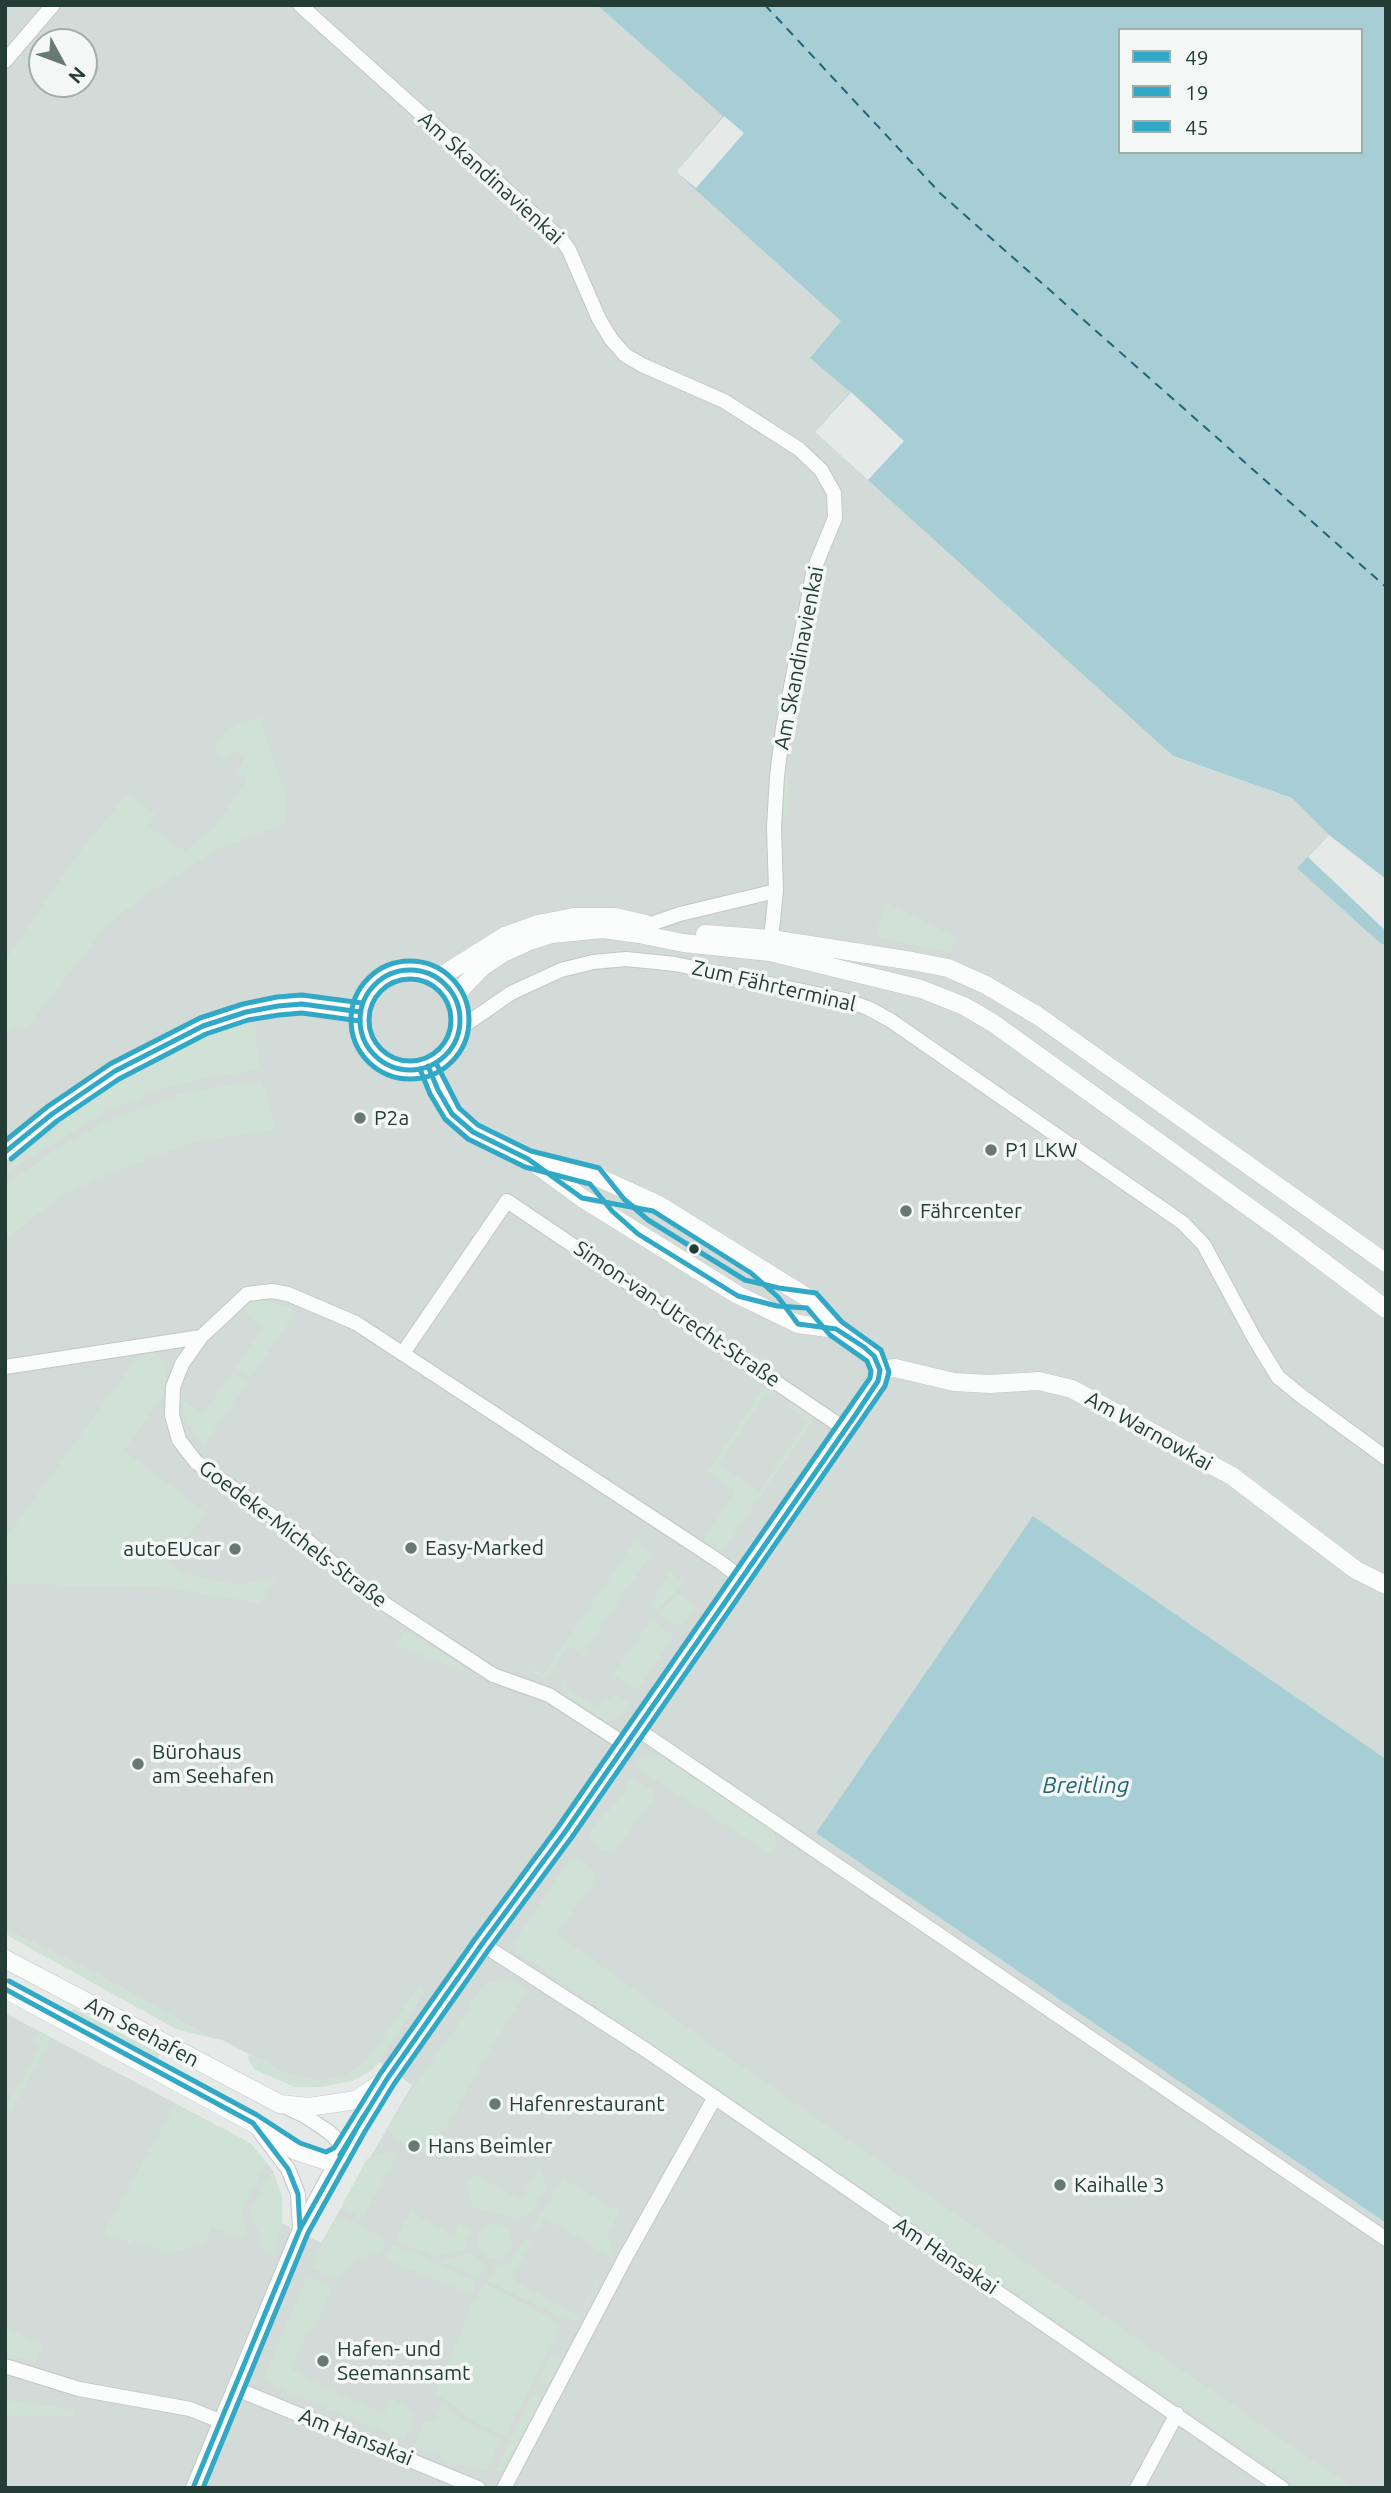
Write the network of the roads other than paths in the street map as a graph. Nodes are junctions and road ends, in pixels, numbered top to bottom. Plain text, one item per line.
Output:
1 (52, 5) edge
2 (300, 5) edge
3 (5, 61) edge
4 (776, 891) junction
5 (648, 925) junction
6 (770, 946) junction
7 (438, 978) junction
8 (454, 996) junction
9 (361, 1012) junction
10 (459, 1029) junction
11 (428, 1066) junction
12 (5, 1152) edge
13 (528, 1158) junction
14 (1386, 1263) edge
15 (1386, 1310) edge
16 (836, 1329) junction
17 (201, 1337) junction
18 (403, 1353) junction
19 (5, 1367) edge
20 (880, 1370) junction
21 (845, 1429) junction
22 (1386, 1458) edge
23 (741, 1578) junction
24 (1386, 1585) edge
25 (636, 1729) junction
26 (626, 1745) junction
27 (482, 1944) junction
28 (5, 1959) edge
29 (5, 1989) edge
30 (387, 2079) junction
31 (715, 2097) junction
32 (280, 2104) junction
33 (253, 2123) junction
34 (340, 2155) junction
35 (300, 2229) junction
36 (1386, 2239) edge
37 (5, 2366) edge
38 (234, 2388) junction
39 (1177, 2414) junction
40 (220, 2421) junction
41 (193, 2488) edge
42 (478, 2488) edge
43 (504, 2488) edge
44 (1137, 2488) edge
45 (1282, 2488) edge

1 - 3 street
2 - 4 street, Am Skandinavienkai
4 - 5 street
4 - 6 street, Am Skandinavienkai
5 - 6 street, Zum Fährterminal
5 - 7 street, Zum Fährterminal
6 - 8 street, Zum Fährterminal
6 - 14 street, Zum Fährterminal
6 - 15 street, Zum Fährterminal
7 - 8 street
7 - 9 street
8 - 10 street
9 - 11 street
9 - 12 street
10 - 11 street, Zum Fährterminal
10 - 22 street, Zum Fährterminal
11 - 13 street
13 - 16 street
13 - 16 street
16 - 20 street
17 - 18 street, Goedeke-Michels-Straße
17 - 19 street
17 - 26 street, Goedeke-Michels-Straße
18 - 21 street, Simon-van-Utrecht-Straße
18 - 23 street, Goedeke-Michels-Straße
20 - 21 street
20 - 24 street, Am Warnowkai
21 - 23 street
23 - 25 street
25 - 26 street
25 - 36 street
26 - 27 street
27 - 30 street
27 - 31 street, Am Hansakai
28 - 32 street, Am Seehafen
29 - 33 street, Am Seehafen
30 - 32 street, Am Seehafen
30 - 34 street
31 - 39 street, Am Hansakai
31 - 43 street
32 - 34 street, Am Seehafen
33 - 34 street, Am Seehafen
33 - 35 street, Am Seehafen
34 - 35 street
35 - 38 street
37 - 40 street
38 - 40 street
38 - 42 street, Am Hansakai
39 - 44 street
39 - 45 street, Am Hansakai
40 - 41 street

